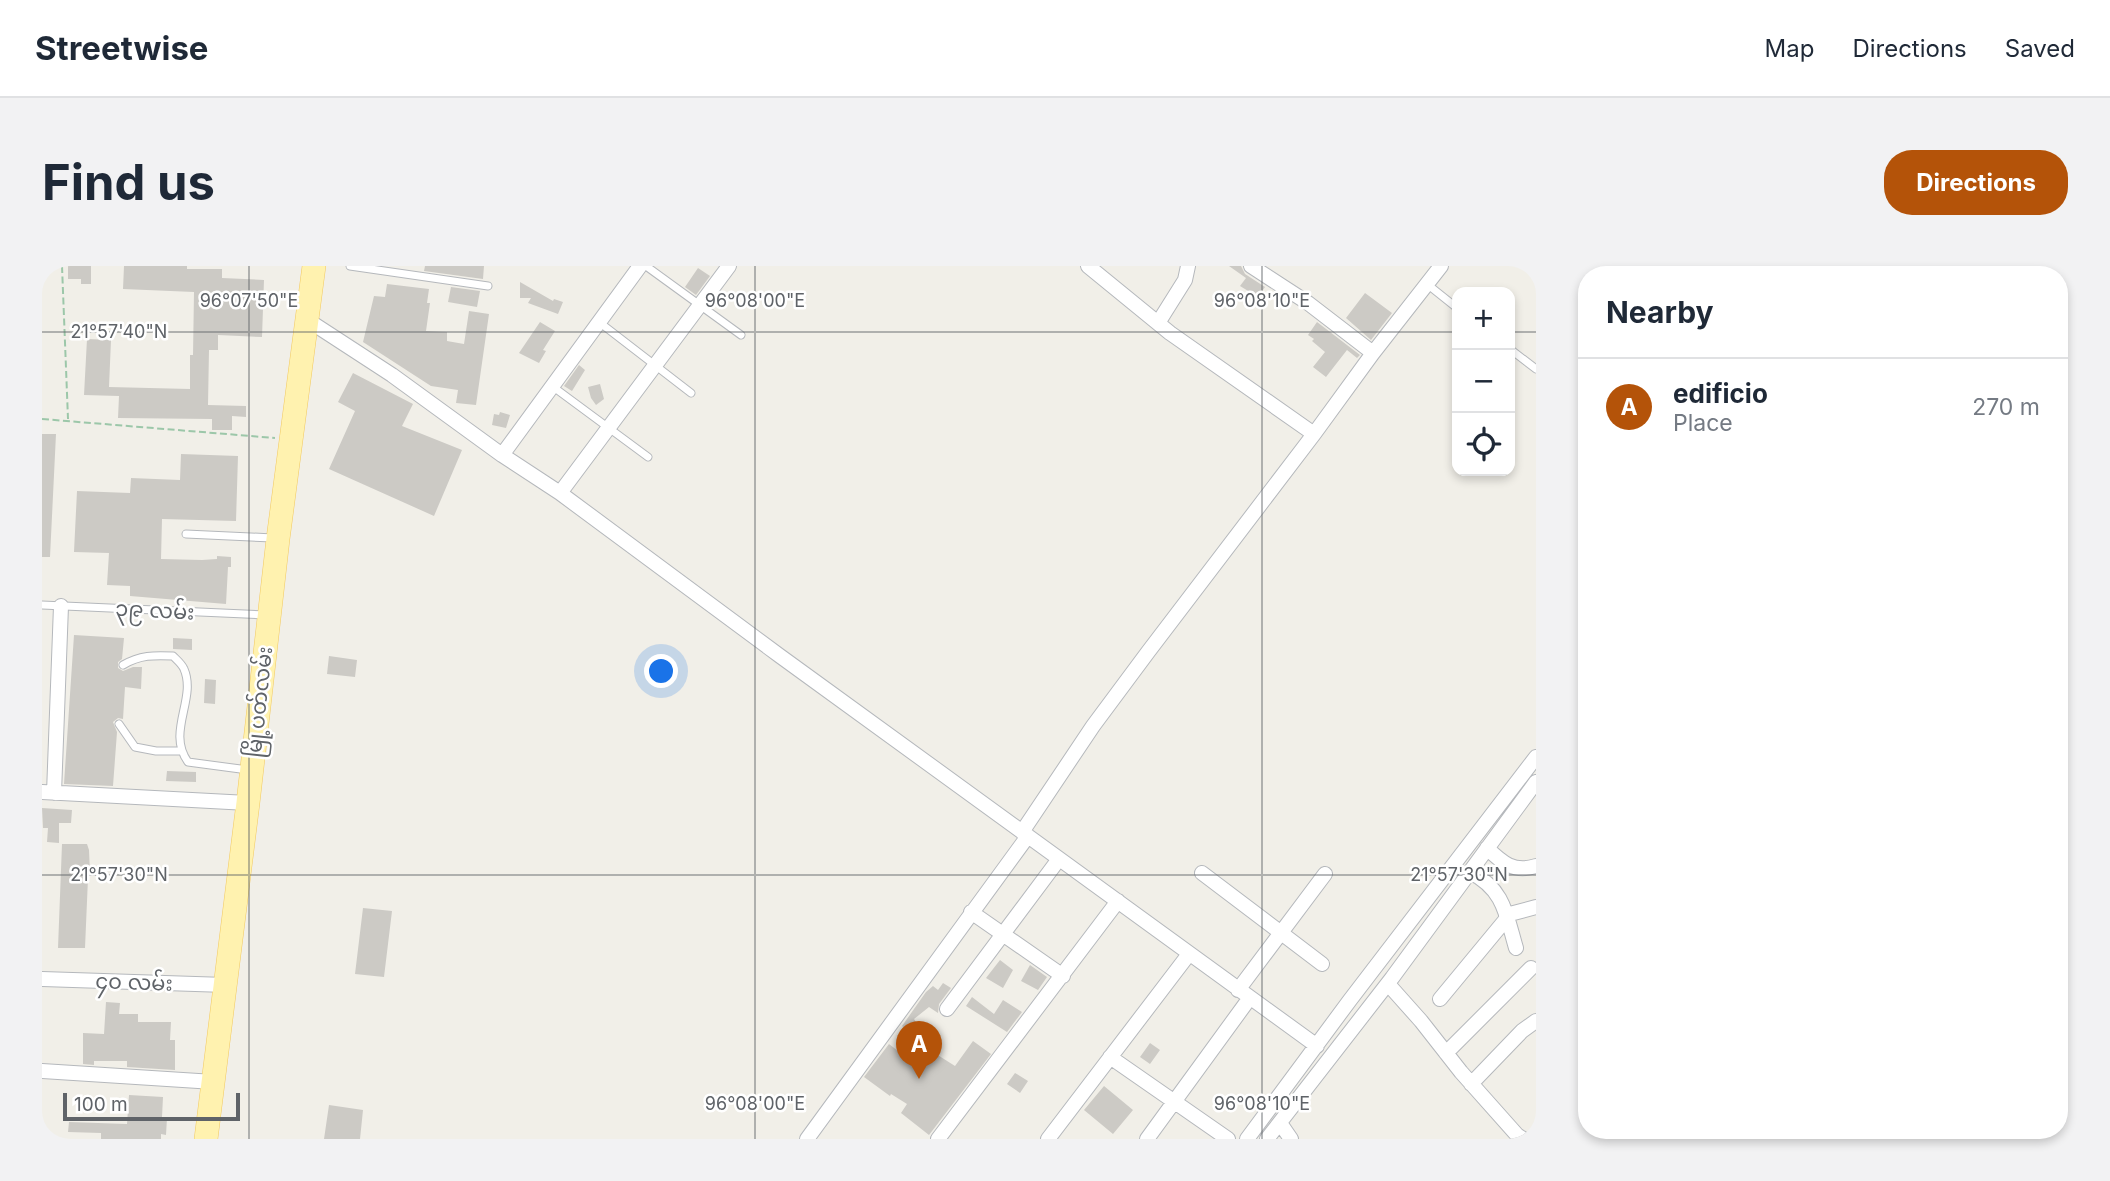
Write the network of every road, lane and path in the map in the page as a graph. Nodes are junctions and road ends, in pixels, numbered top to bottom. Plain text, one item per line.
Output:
1 (62, 266) edge
2 (314, 266) edge
3 (351, 266) edge
4 (640, 266) edge
5 (646, 266) edge
6 (729, 266) edge
7 (1088, 266) edge
8 (1188, 266) edge
9 (1251, 266) edge
10 (1441, 266) edge
11 (375, 268) edge
12 (1427, 284) junction
13 (488, 286) dead end
14 (1452, 304) edge
15 (699, 307) junction
16 (306, 319) junction
17 (599, 322) junction
18 (1158, 323) junction
19 (741, 335) dead end
20 (1511, 350) edge
21 (1373, 353) junction
22 (655, 366) junction
23 (1536, 369) edge
24 (552, 386) junction
25 (691, 393) dead end
26 (42, 419) edge
27 (68, 420) junction
28 (609, 428) junction
29 (1314, 434) junction
30 (290, 439) junction
31 (502, 455) junction
32 (648, 457) dead end
33 (561, 494) junction
34 (186, 534) dead end
35 (278, 539) junction
36 (42, 605) edge
37 (61, 606) junction
38 (269, 615) junction
39 (124, 666) dead end
40 (119, 724) dead end
41 (180, 751) junction
42 (1536, 757) edge
43 (252, 771) junction
44 (1536, 782) edge
45 (48, 793) edge
46 (248, 803) junction
47 (1025, 834) junction
48 (1487, 848) junction
49 (1059, 859) junction
50 (1536, 866) edge
51 (1470, 872) junction
52 (1202, 873) dead end
53 (1325, 874) dead end
54 (1118, 901) junction
55 (1536, 907) edge
56 (971, 912) junction
57 (1506, 916) junction
58 (1281, 933) junction
59 (1003, 934) junction
60 (1516, 948) dead end
61 (1189, 954) junction
62 (1322, 964) dead end
63 (1531, 968) dead end
64 (1385, 974) junction
65 (1063, 976) junction
66 (42, 979) edge
67 (226, 985) junction
68 (1244, 994) junction
69 (1440, 999) dead end
70 (1358, 1006) junction
71 (947, 1009) dead end
72 (1536, 1021) edge
73 (1317, 1046) junction
74 (1446, 1053) junction
75 (1110, 1057) junction
76 (42, 1071) edge
77 (214, 1082) junction
78 (1471, 1084) junction
79 (1173, 1101) junction
80 (1280, 1123) junction
81 (206, 1139) edge
82 (807, 1139) edge
83 (939, 1139) edge
84 (1048, 1139) edge
85 (1147, 1139) edge
86 (1228, 1139) edge
87 (1247, 1139) edge
88 (1267, 1139) edge
89 (1292, 1139) edge
90 (1523, 1139) edge

1 - 27 path
2 - 16 main road, မြို့ပတ်လမ်း
3 - 11 lane
4 - 17 street
5 - 15 lane
6 - 15 street
7 - 18 street
8 - 18 street
9 - 21 street
10 - 12 street
11 - 13 lane
12 - 14 lane
12 - 21 street
15 - 19 lane
15 - 22 street
16 - 30 main road, မြို့ပတ်လမ်း
16 - 31 street
17 - 22 lane
17 - 24 street
18 - 29 street
20 - 23 lane
21 - 29 street
22 - 25 lane
22 - 28 street
24 - 28 lane
24 - 31 street
26 - 27 path
27 - 30 path
28 - 32 lane
28 - 33 street
29 - 47 street
30 - 35 main road, မြို့ပတ်လမ်း
31 - 33 street
33 - 47 street
34 - 35 lane
35 - 38 main road, မြို့ပတ်လမ်း
36 - 37 lane, ၃၉ လမ်း
37 - 38 lane, ၃၉ လမ်း
37 - 45 street
38 - 43 main road, မြို့ပတ်လမ်း
39 - 41 lane
40 - 41 lane
41 - 43 lane
42 - 64 street
43 - 46 main road, မြို့ပတ်လမ်း
44 - 48 street
45 - 46 street
46 - 67 main road, မြို့ပတ်လမ်း
47 - 49 street
47 - 56 street
48 - 50 street
48 - 51 street
49 - 54 street
49 - 59 street
51 - 57 street
51 - 64 street
52 - 58 street
53 - 58 street
54 - 61 street
54 - 65 street
55 - 57 street
56 - 59 street
56 - 82 street
57 - 60 street
57 - 69 street
58 - 62 street
58 - 68 street
59 - 65 street
59 - 71 street
61 - 68 street
61 - 75 street
63 - 74 street
64 - 70 street
64 - 70 street
64 - 74 street
65 - 83 street
66 - 67 street, ၄၀ လမ်း
67 - 77 main road, မြို့ပတ်လမ်း
68 - 73 street
68 - 79 street
70 - 73 street
70 - 80 street
72 - 78 street
73 - 87 street
74 - 78 street
75 - 79 street
75 - 84 street
76 - 77 street
77 - 81 main road, မြို့ပတ်လမ်း
78 - 90 street
79 - 85 street
79 - 86 street
80 - 88 street
80 - 89 street

